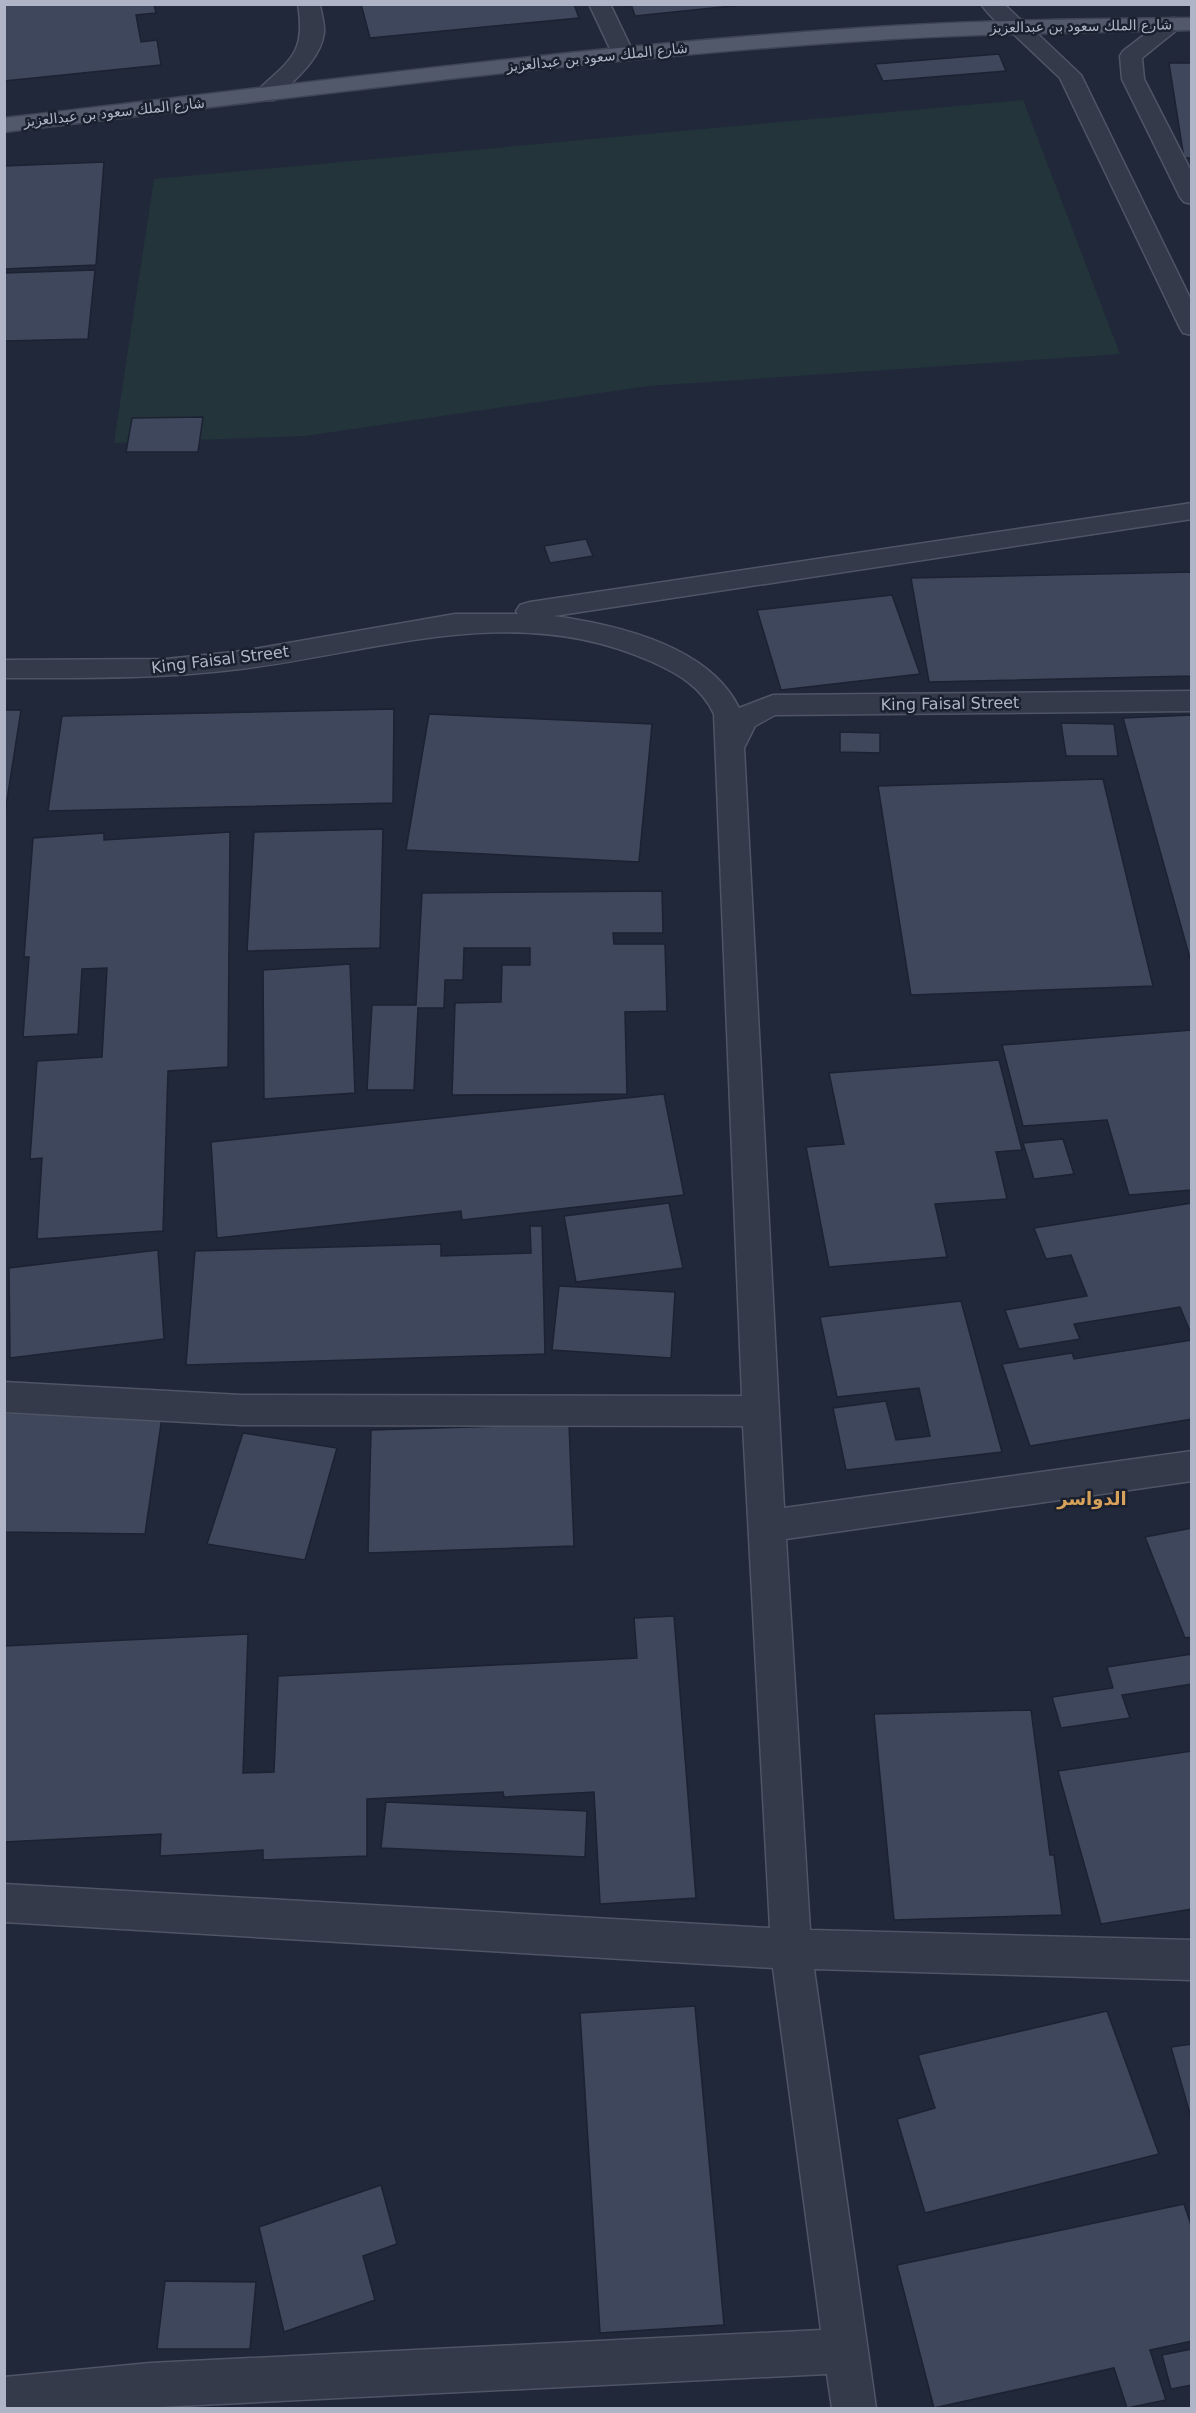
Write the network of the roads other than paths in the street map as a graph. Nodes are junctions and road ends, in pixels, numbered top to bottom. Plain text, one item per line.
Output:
1 (309, 4) edge
2 (599, 4) edge
3 (991, 4) edge
4 (1182, 24) edge
5 (1015, 25) junction
6 (622, 52) junction
7 (266, 95) junction
8 (4, 124) edge
9 (1191, 197) edge
10 (1191, 328) edge
11 (1191, 511) edge
12 (433, 626) junction
13 (4, 669) edge
14 (1191, 701) edge
15 (731, 746) junction
16 (4, 1398) edge
17 (760, 1411) junction
18 (1191, 1466) edge
19 (767, 1526) junction
20 (4, 1903) edge
21 (791, 1949) junction
22 (1191, 1960) edge
23 (845, 2351) junction
24 (4, 2399) edge
25 (854, 2409) edge

1 - 7 street
2 - 6 street
3 - 5 street
4 - 5 main road, شارع الملك سعود بن عبدالعزيز
4 - 9 street
5 - 6 main road, شارع الملك سعود بن عبدالعزيز
5 - 10 street
6 - 7 main road, شارع الملك سعود بن عبدالعزيز
7 - 8 main road, شارع الملك سعود بن عبدالعزيز
11 - 12 street
12 - 13 street, King Faisal Street
12 - 15 street
14 - 15 street, King Faisal Street
15 - 17 street
16 - 17 street
17 - 19 street
18 - 19 street
19 - 21 street
20 - 21 street
21 - 22 street
21 - 23 street
23 - 24 street
23 - 25 street

